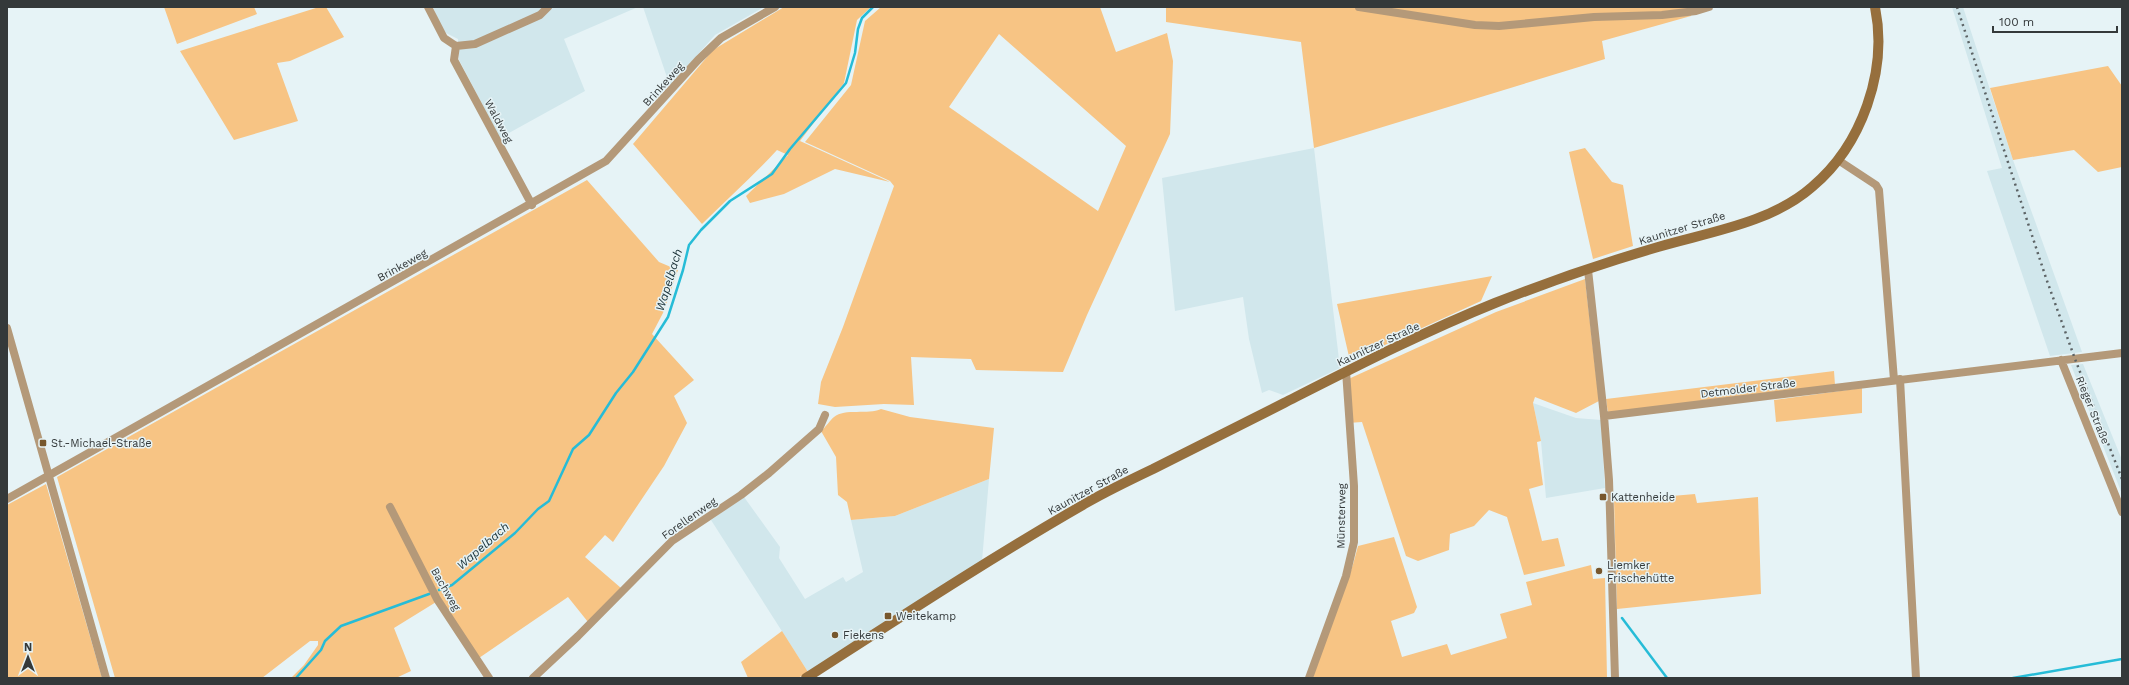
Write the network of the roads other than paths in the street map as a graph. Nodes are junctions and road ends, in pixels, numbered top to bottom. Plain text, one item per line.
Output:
1 (428, 7) edge
2 (548, 7) edge
3 (775, 7) edge
4 (1359, 7) edge
5 (1709, 7) edge
6 (1875, 7) edge
7 (456, 46) junction
8 (1838, 160) junction
9 (532, 204) junction
10 (1588, 270) junction
11 (7, 328) edge
12 (2122, 353) edge
13 (2061, 360) junction
14 (1346, 371) junction
15 (1897, 380) junction
16 (825, 415) dead end
17 (1604, 416) junction
18 (48, 477) junction
19 (7, 499) edge
20 (390, 507) dead end
21 (2122, 512) edge
22 (106, 678) edge
23 (489, 678) edge
24 (534, 678) edge
25 (806, 678) edge
26 (1309, 678) edge
27 (1615, 678) edge
28 (1916, 678) edge

1 - 7 street
2 - 7 street
3 - 9 street, Brinkeweg
4 - 5 street
6 - 8 street, Kaunitzer Straße
7 - 9 street, Waldweg
8 - 10 street, Kaunitzer Straße
8 - 15 street
9 - 18 street, Brinkeweg
10 - 14 street, Kaunitzer Straße
10 - 17 street
11 - 18 street
12 - 13 street, Detmolder Straße
13 - 15 street, Detmolder Straße
13 - 21 street, Rieger Straße
14 - 25 street, Kaunitzer Straße
14 - 26 street, Münsterweg
15 - 17 street, Detmolder Straße
15 - 28 street
16 - 24 street, Forellenweg
17 - 27 street
18 - 19 street, Brinkeweg
18 - 22 street
20 - 23 street, Bachweg

